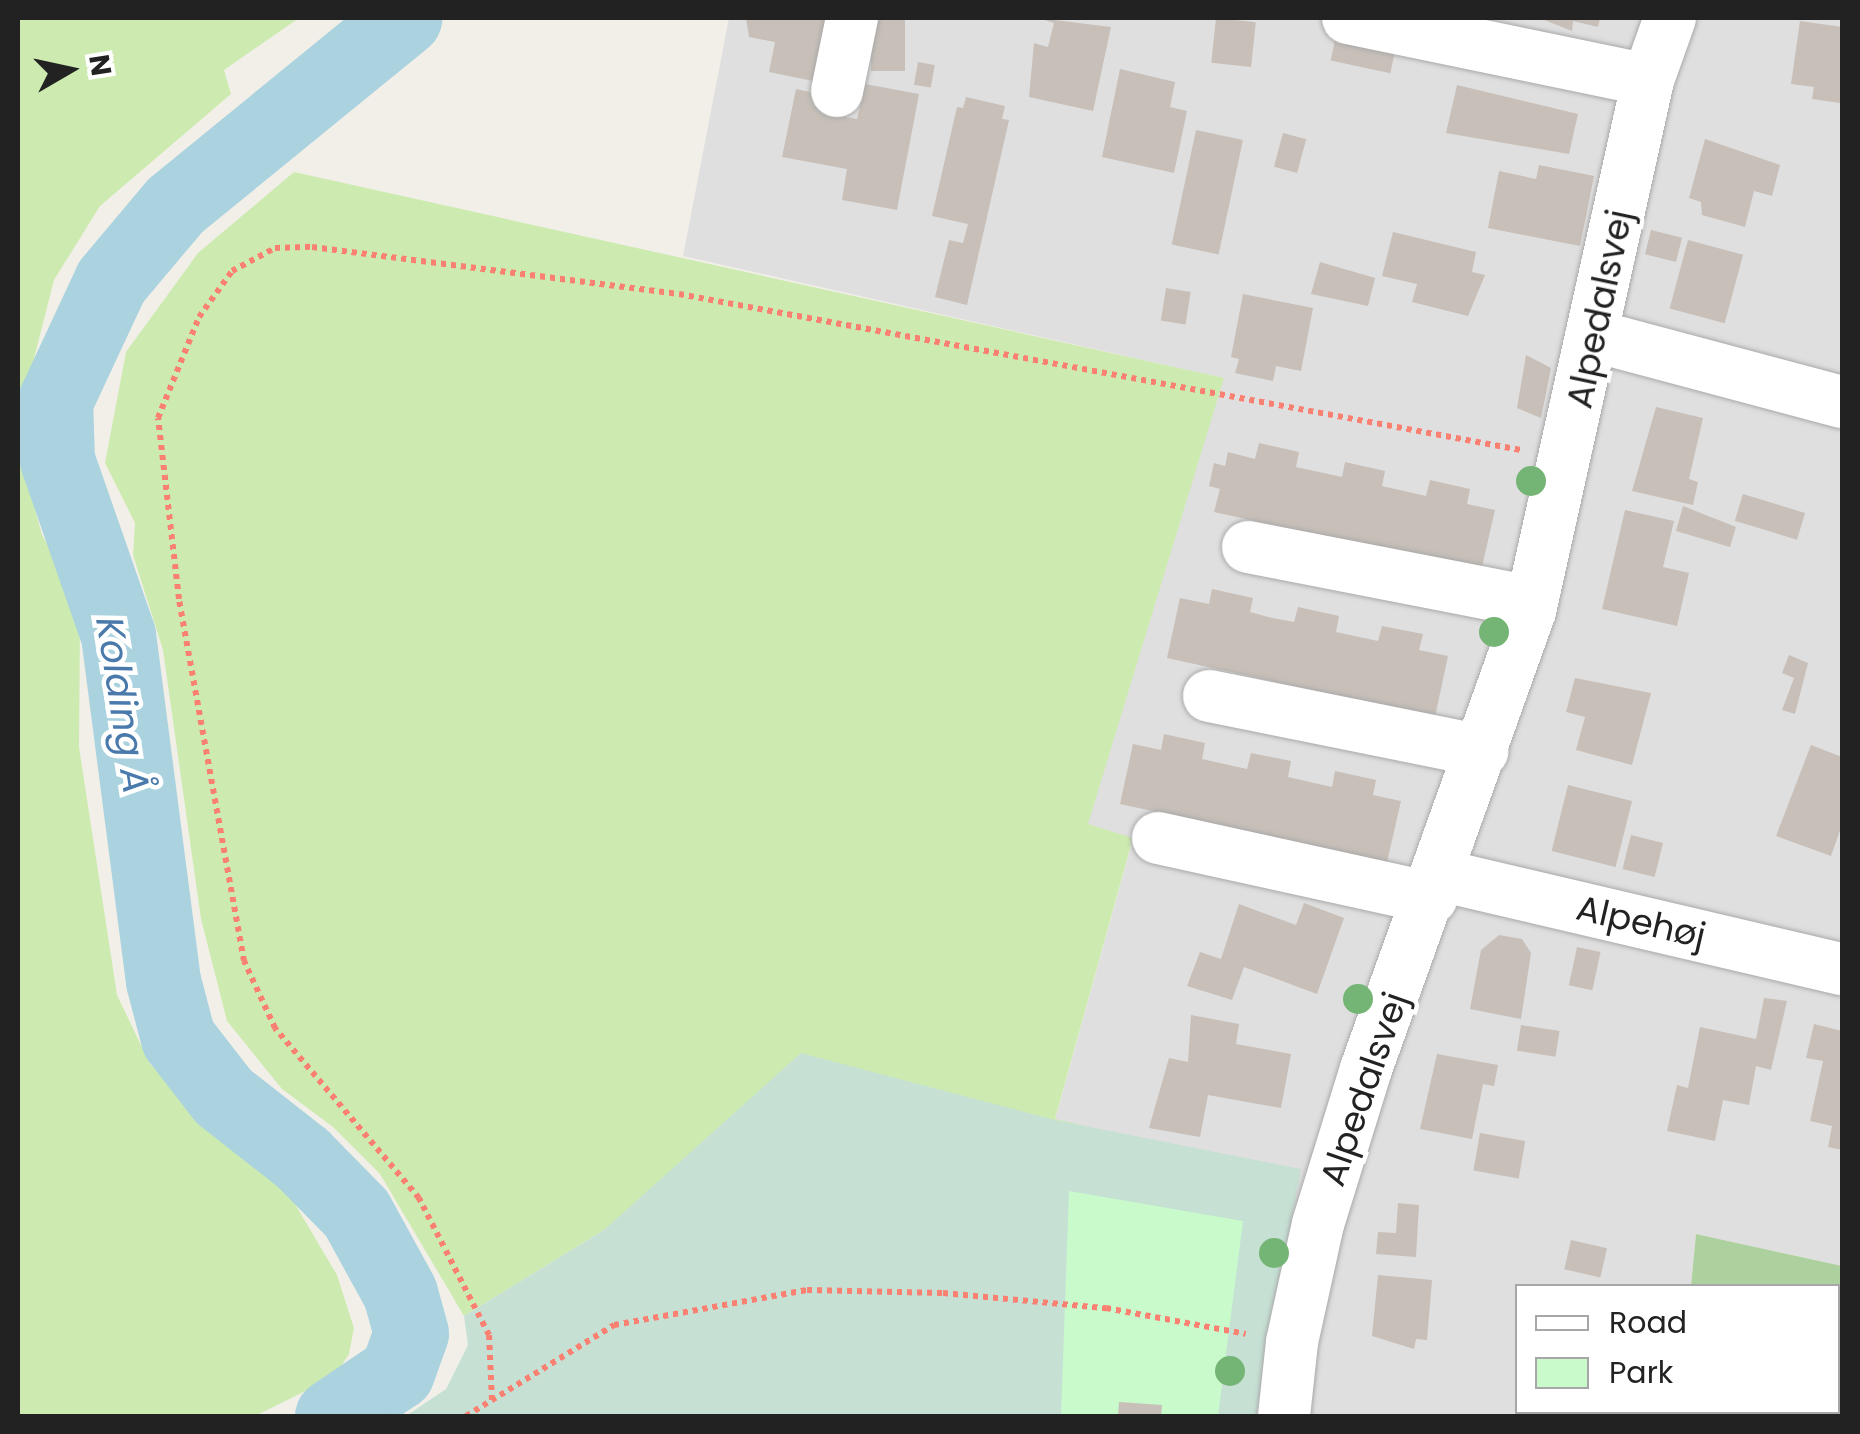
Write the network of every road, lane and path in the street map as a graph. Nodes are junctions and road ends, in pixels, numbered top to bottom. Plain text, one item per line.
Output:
1 (852, 18) edge
2 (1348, 18) edge
3 (1670, 18) edge
4 (1648, 80) junction
5 (836, 91) dead end
6 (1595, 336) junction
7 (1842, 402) edge
8 (1567, 458) junction
9 (1248, 548) dead end
10 (1532, 602) junction
11 (1209, 696) dead end
12 (1483, 751) junction
13 (1158, 838) dead end
14 (1436, 886) junction
15 (1842, 969) edge
16 (1292, 1342) junction
17 (492, 1400) junction
18 (466, 1416) edge
19 (1284, 1416) edge

1 - 5 street
2 - 4 street
3 - 4 street, Alpedalsvej
4 - 6 street, Alpedalsvej
6 - 7 street
6 - 8 street, Alpedalsvej
8 - 10 street, Alpedalsvej
8 - 17 path
9 - 10 street
10 - 12 street, Alpedalsvej
11 - 12 street
12 - 14 street, Alpedalsvej
13 - 14 street
14 - 15 street, Alpehøj
14 - 16 street, Alpedalsvej
16 - 17 path
16 - 19 street, Alpedalsvej
17 - 18 path

